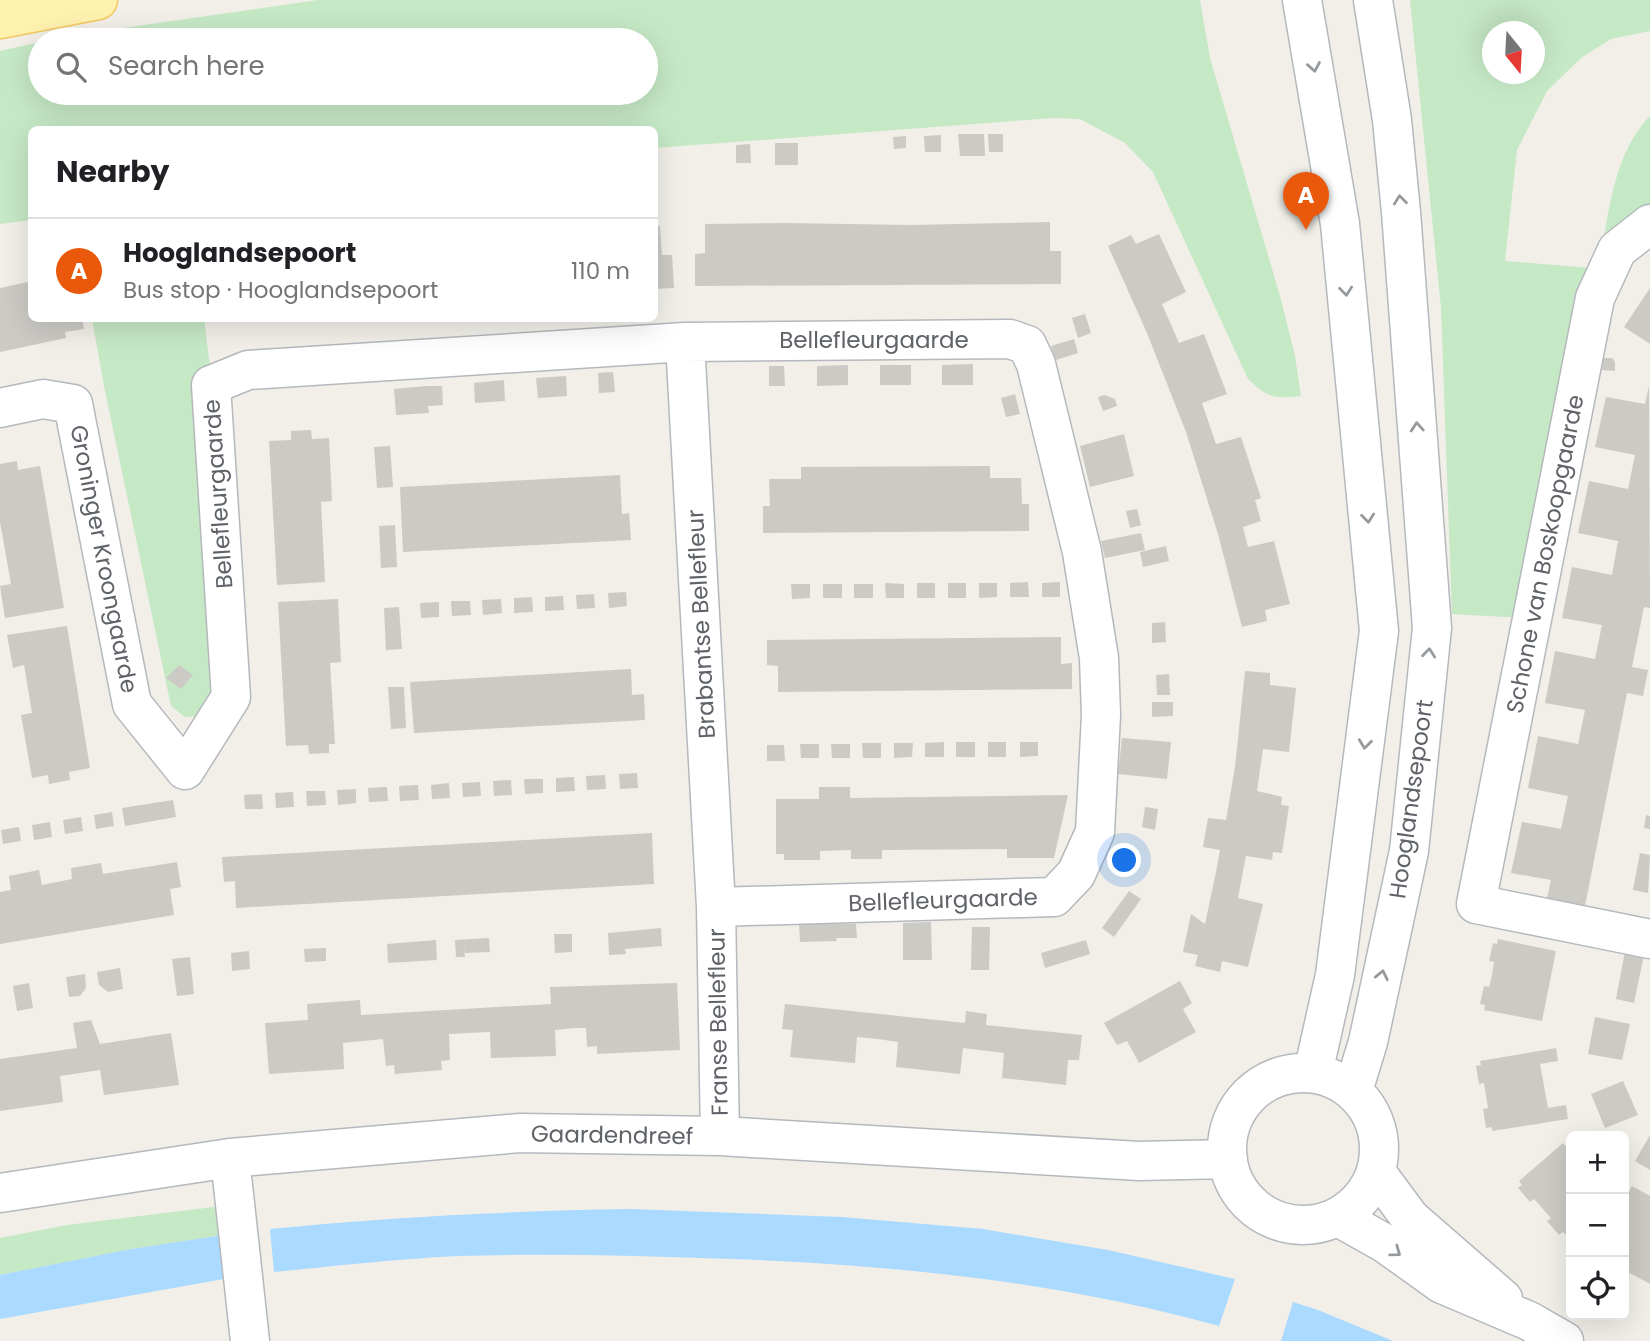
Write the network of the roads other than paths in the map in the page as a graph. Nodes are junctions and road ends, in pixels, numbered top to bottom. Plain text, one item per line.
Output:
1 (98, 0) edge
2 (1302, 0) edge
3 (1373, 0) edge
4 (0, 19) edge
5 (1650, 223) edge
6 (685, 342) junction
7 (0, 408) edge
8 (185, 770) joint
9 (716, 907) junction
10 (1650, 939) edge
11 (1312, 1073) junction
12 (1353, 1091) junction
13 (720, 1136) junction
14 (230, 1158) junction
15 (1228, 1159) junction
16 (1376, 1172) junction
17 (0, 1193) edge
18 (1338, 1217) junction
19 (1529, 1321) junction
20 (250, 1341) edge
21 (1564, 1341) edge

1 - 4 main road
2 -> 11 street
12 -> 3 street, Hooglandsepoort
5 - 10 street, Schone van Boskoopgaarde
6 - 8 street, Bellefleurgaarde
6 - 9 street, Brabantse Bellefleur
6 - 9 street, Bellefleurgaarde
7 - 8 street, Groninger Kroongaarde
9 - 13 street, Franse Bellefleur
11 - 12 street
11 - 15 street
12 - 16 street
13 - 14 street, Gaardendreef
13 - 15 street, Gaardendreef
14 - 17 street, Gaardendreef
14 - 20 street
15 - 18 street
16 - 18 street
16 - 19 street
18 -> 19 street
19 - 21 street

